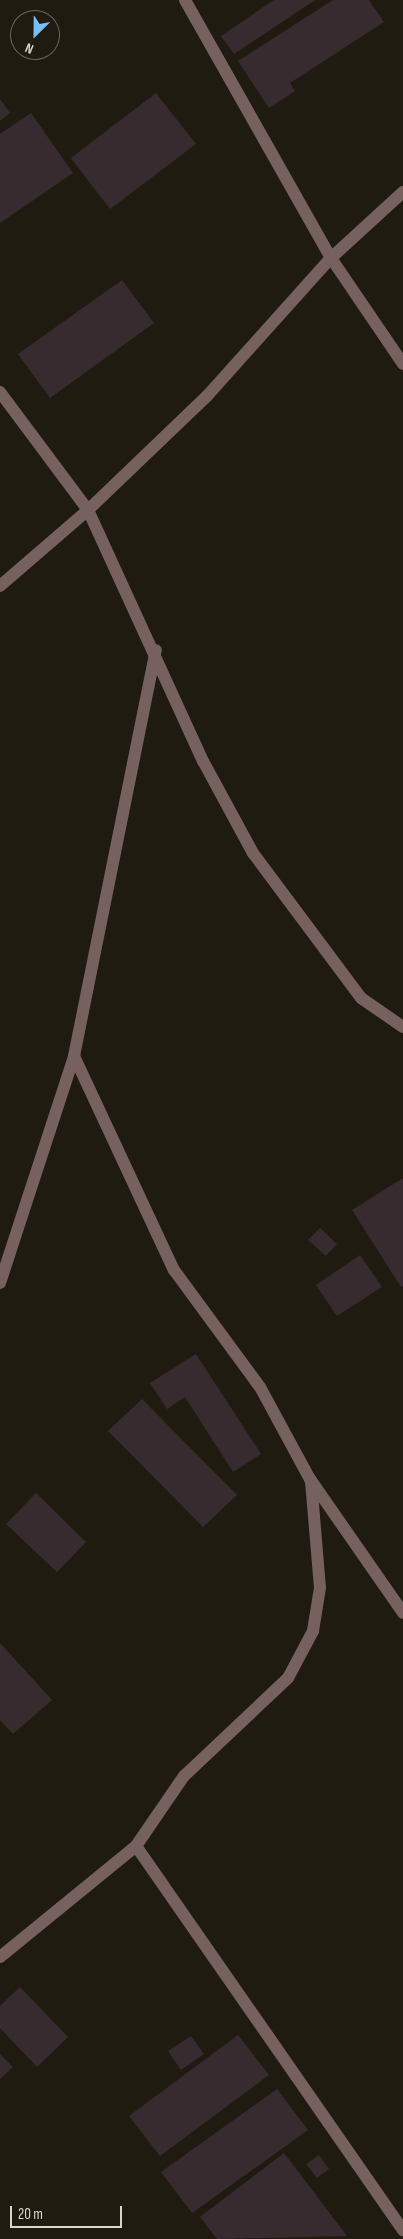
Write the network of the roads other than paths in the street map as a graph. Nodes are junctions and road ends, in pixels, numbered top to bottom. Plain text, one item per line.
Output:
1 (185, 0) edge
2 (403, 192) edge
3 (331, 258) junction
4 (403, 364) edge
5 (0, 392) edge
6 (88, 510) junction
7 (0, 586) edge
8 (156, 650) junction
9 (403, 1026) edge
10 (74, 1056) junction
11 (0, 1283) edge
12 (310, 1479) junction
13 (403, 1613) edge
14 (136, 1846) junction
15 (0, 1957) edge
16 (403, 2230) edge

1 - 3 street
2 - 3 street
3 - 4 street
3 - 6 street
5 - 6 street
6 - 7 street
6 - 8 street
8 - 9 street
8 - 10 street
10 - 11 street
10 - 12 street
12 - 13 street
12 - 14 street
14 - 15 street
14 - 16 street

